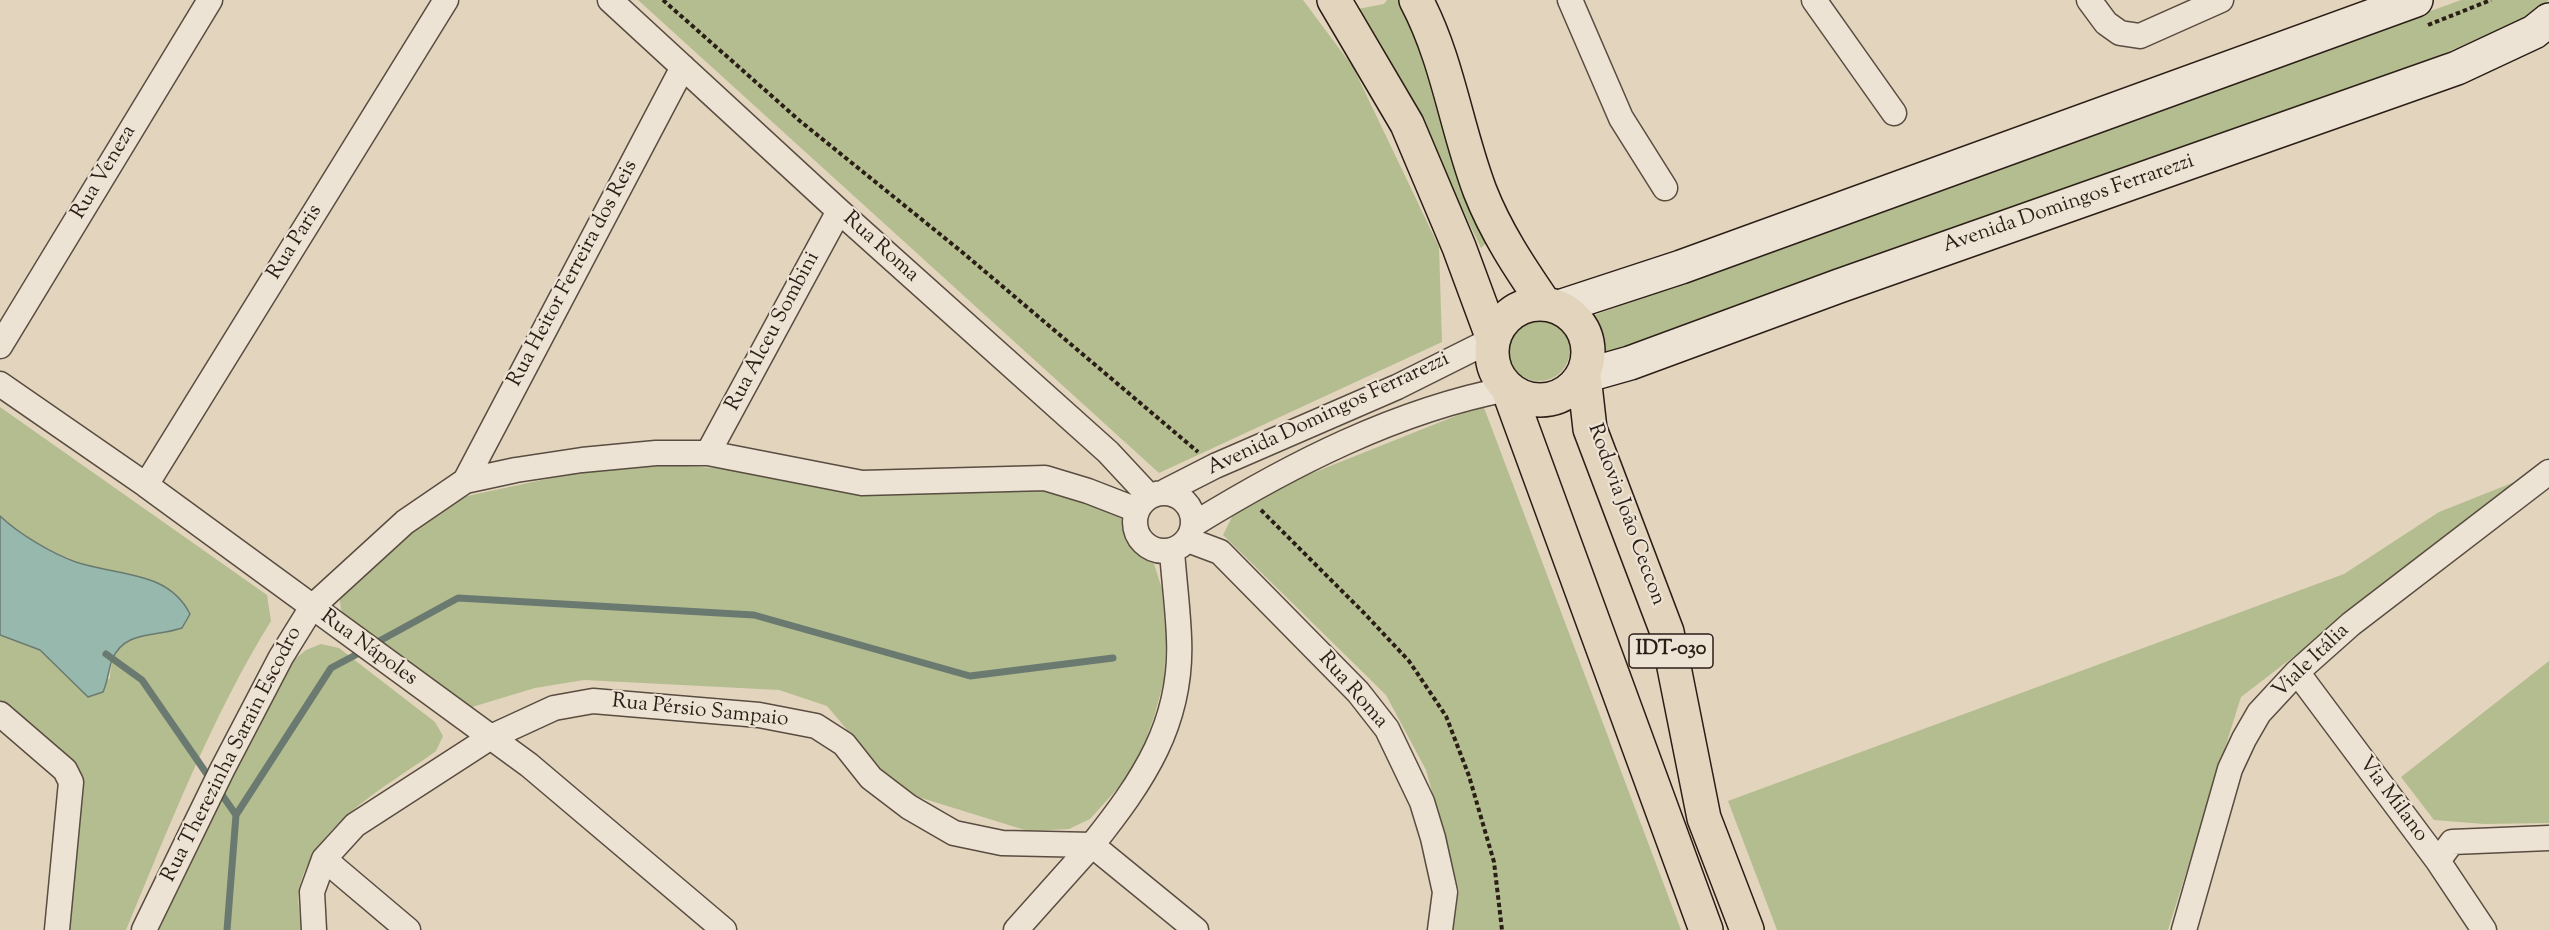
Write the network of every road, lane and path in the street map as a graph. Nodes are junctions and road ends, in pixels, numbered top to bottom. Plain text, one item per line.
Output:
1 (210, 0) edge
2 (446, 0) edge
3 (610, 0) edge
4 (663, 0) edge
5 (1334, 0) edge
6 (1416, 0) edge
7 (1570, 0) edge
8 (1814, 0) edge
9 (2089, 0) edge
10 (2222, 0) edge
11 (2416, 0) edge
12 (2549, 20) edge
13 (683, 67) junction
14 (1894, 113) dead end
15 (1665, 188) dead end
16 (839, 211) junction
17 (1552, 305) junction
18 (1492, 339) junction
19 (0, 346) edge
20 (1584, 376) junction
21 (0, 384) edge
22 (1508, 389) junction
23 (708, 453) junction
24 (1215, 466) junction
25 (2549, 472) edge
26 (465, 481) junction
27 (146, 485) junction
28 (1244, 493) junction
29 (1151, 499) junction
30 (1185, 538) junction
31 (312, 607) junction
32 (2297, 672) junction
33 (0, 714) edge
34 (491, 737) junction
35 (2549, 838) edge
36 (1092, 845) junction
37 (324, 859) junction
38 (2438, 861) junction
39 (57, 930) edge
40 (144, 930) edge
41 (314, 930) edge
42 (408, 930) edge
43 (724, 930) edge
44 (1016, 930) edge
45 (1196, 930) edge
46 (1440, 930) edge
47 (1502, 930) edge
48 (1706, 930) edge
49 (1747, 930) edge
50 (2184, 930) edge
51 (2484, 930) edge

1 - 19 street, Rua Veneza
2 - 27 street, Rua Paris
3 - 13 street, Rua Roma
4 - 24 path
5 - 18 main road
6 - 17 main road
7 - 15 street
8 - 14 street
9 - 10 street
11 - 17 main road
12 - 20 main road, Avenida Domingos Ferrarezzi
13 - 16 street, Rua Roma
13 - 26 street, Rua Heitor Ferreira dos Reis
16 - 23 street, Rua Alceu Sombini
16 - 29 street, Rua Roma
17 - 18 main road
17 - 20 main road
18 - 22 main road
18 - 24 street, Avenida Domingos Ferrarezzi
20 - 22 main road
20 - 49 main road, Rodovia João Ceccon / IDT-030
21 - 27 street, Rua Nápoles
22 - 28 street, Avenida Domingos Ferrarezzi
22 - 48 main road, IDT-030
23 - 26 street, Rua Therezinha Sarain Escodro
23 - 29 street, Rua Therezinha Sarain Escodro
24 - 29 street, Avenida Domingos Ferrarezzi
25 - 32 street, Viale Itália
26 - 31 street, Rua Therezinha Sarain Escodro
27 - 31 street, Rua Nápoles
28 - 30 street, Avenida Domingos Ferrarezzi
28 - 47 path
29 - 30 street, Rua Roma
29 - 30 street, Rua Roma
30 - 36 street
30 - 46 street, Rua Roma
31 - 34 street, Rua Nápoles
31 - 40 street, Rua Therezinha Sarain Escodro
32 - 38 street, Via Milano
32 - 50 street, Viale Itália
33 - 39 street
34 - 36 street, Rua Pérsio Sampaio
34 - 37 street, Rua Pérsio Sampaio
34 - 43 street, Rua Nápoles
35 - 38 street
36 - 44 street
36 - 45 street
37 - 41 street, Rua Pérsio Sampaio
37 - 42 street
38 - 51 street, Via Milano

